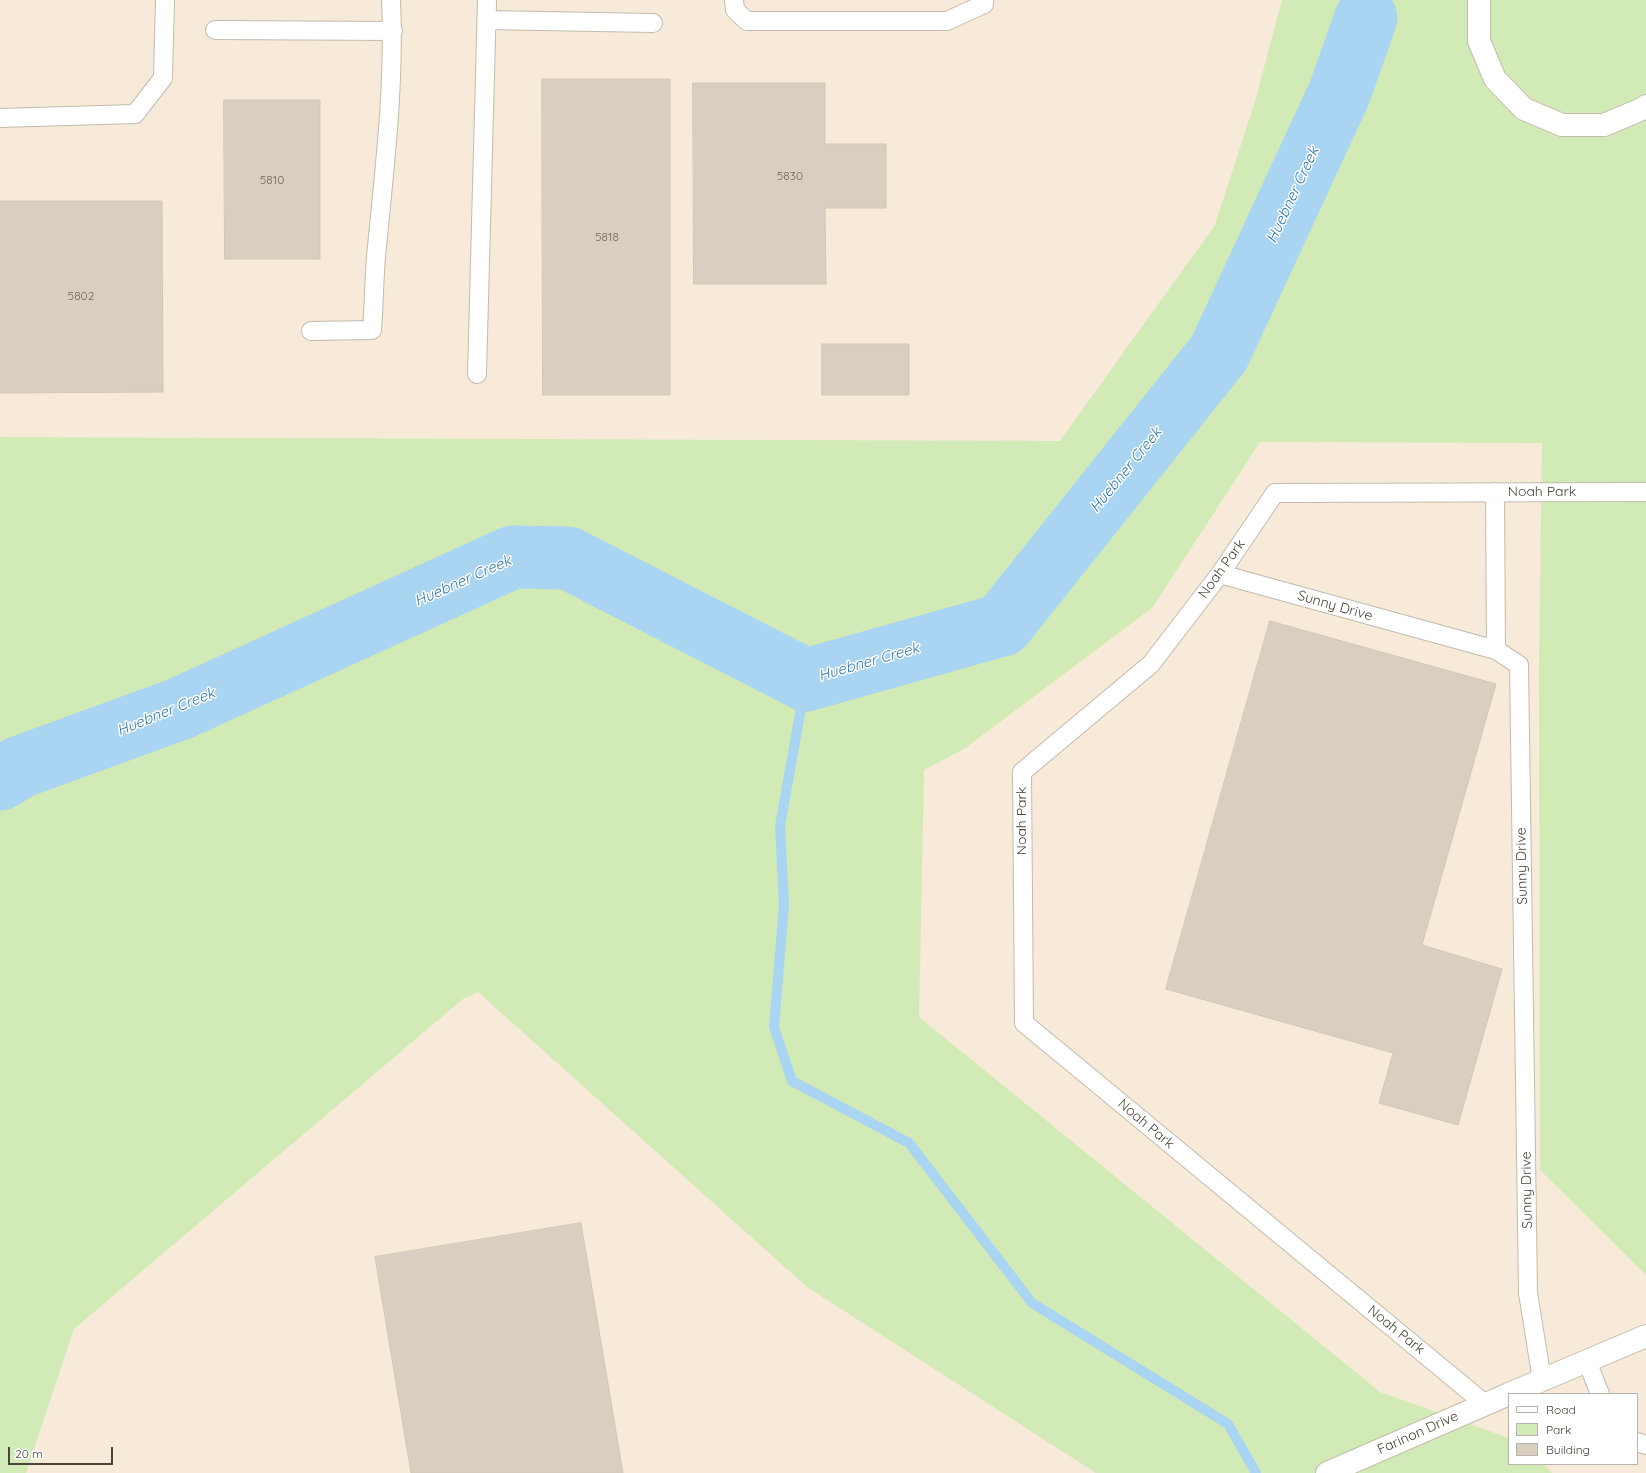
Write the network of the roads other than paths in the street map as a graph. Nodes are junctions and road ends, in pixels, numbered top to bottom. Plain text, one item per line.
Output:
1 (165, 0) edge
2 (391, 0) edge
3 (486, 0) edge
4 (734, 0) edge
5 (984, 0) edge
6 (1479, 0) edge
7 (486, 20) junction
8 (653, 23) dead end
9 (215, 30) dead end
10 (393, 31) junction
11 (1646, 106) edge
12 (0, 118) edge
13 (311, 331) dead end
14 (477, 374) dead end
15 (1495, 492) junction
16 (1646, 492) edge
17 (1220, 574) junction
18 (1496, 650) junction
19 (1646, 1336) edge
20 (1587, 1361) junction
21 (1542, 1380) junction
22 (1511, 1393) edge
23 (1600, 1393) edge
24 (1508, 1394) edge
25 (1486, 1404) junction
26 (1327, 1473) edge

1 - 12 lane
2 - 10 lane
3 - 7 lane
4 - 5 lane
6 - 11 street
7 - 8 lane
7 - 14 lane
9 - 10 lane
10 - 13 lane
15 - 16 lane, Noah Park
15 - 17 lane, Noah Park
15 - 18 lane
17 - 18 lane, Sunny Drive
17 - 25 lane, Noah Park
18 - 21 lane, Sunny Drive
19 - 20 street, Farinon Drive
20 - 21 street, Farinon Drive
20 - 23 lane
21 - 22 street, Farinon Drive
24 - 25 street, Farinon Drive
25 - 26 street, Farinon Drive

